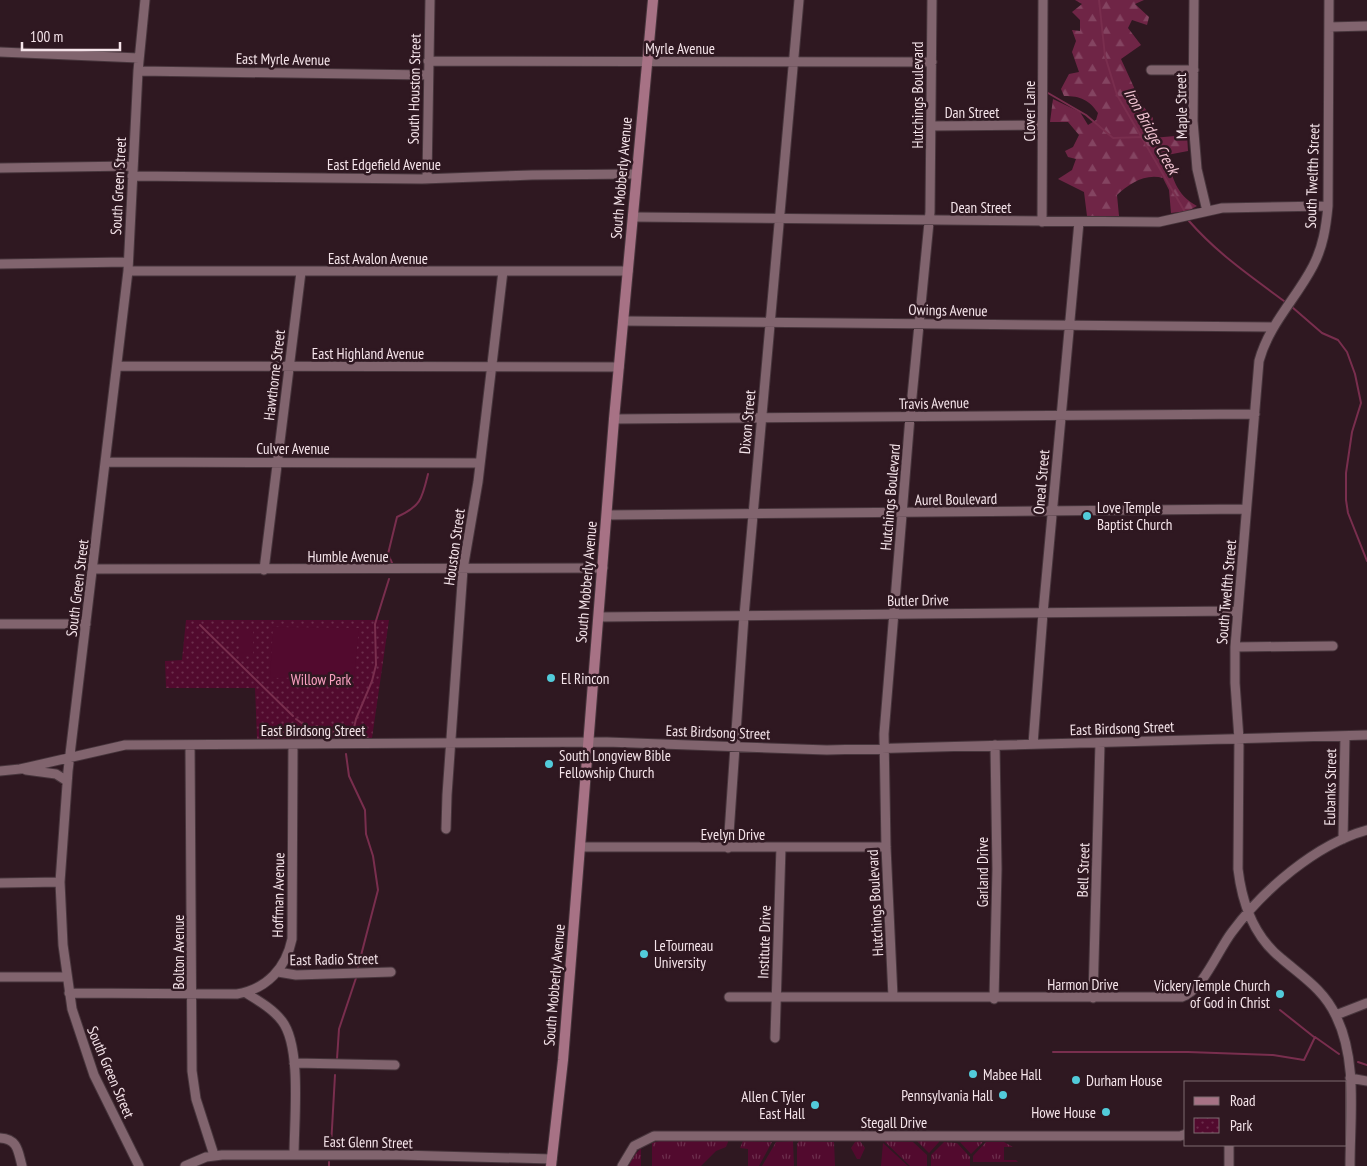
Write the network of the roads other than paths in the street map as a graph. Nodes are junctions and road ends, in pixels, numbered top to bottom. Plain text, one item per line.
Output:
1 (145, 0) edge
2 (430, 0) edge
3 (653, 0) edge
4 (799, 0) edge
5 (932, 0) edge
6 (1043, 0) edge
7 (1194, 0) edge
8 (1329, 0) edge
9 (1367, 26) edge
10 (1328, 27) junction
11 (0, 52) edge
12 (139, 58) junction
13 (428, 61) junction
14 (647, 61) junction
15 (792, 62) junction
16 (932, 62) junction
17 (1151, 70) dead end
18 (1194, 70) junction
19 (138, 71) junction
20 (427, 75) junction
21 (1042, 125) junction
22 (931, 126) junction
23 (0, 168) edge
24 (132, 171) junction
25 (636, 174) junction
26 (427, 179) junction
27 (1328, 206) junction
28 (1207, 211) junction
29 (633, 217) junction
30 (779, 218) junction
31 (929, 221) junction
32 (1042, 222) junction
33 (1079, 222) junction
34 (0, 264) edge
35 (128, 267) junction
36 (502, 271) junction
37 (628, 271) junction
38 (301, 272) junction
39 (623, 321) junction
40 (769, 322) junction
41 (918, 323) junction
42 (1070, 326) junction
43 (1272, 327) junction
44 (118, 366) junction
45 (491, 366) junction
46 (290, 367) junction
47 (619, 367) junction
48 (1255, 414) junction
49 (1061, 415) junction
50 (910, 417) junction
51 (761, 418) junction
52 (614, 420) junction
53 (106, 462) junction
54 (277, 462) junction
55 (480, 462) junction
56 (1246, 510) junction
57 (1052, 512) junction
58 (902, 513) junction
59 (753, 514) junction
60 (607, 515) junction
61 (94, 568) junction
62 (603, 568) junction
63 (463, 569) junction
64 (264, 570) junction
65 (1237, 611) junction
66 (1043, 613) junction
67 (894, 614) junction
68 (744, 616) junction
69 (599, 617) junction
70 (0, 624) edge
71 (86, 624) junction
72 (1333, 646) dead end
73 (1235, 647) junction
74 (1367, 735) edge
75 (1345, 736) junction
76 (1239, 739) junction
77 (589, 742) junction
78 (451, 743) junction
79 (1100, 743) junction
80 (293, 744) junction
81 (1033, 744) junction
82 (190, 745) junction
83 (994, 745) junction
84 (735, 746) junction
85 (884, 748) junction
86 (70, 757) junction
87 (16, 770) junction
88 (0, 771) edge
89 (67, 782) junction
90 (446, 828) dead end
91 (1367, 830) edge
92 (1343, 839) junction
93 (581, 847) junction
94 (728, 848) junction
95 (780, 848) junction
96 (886, 848) junction
97 (60, 882) junction
98 (0, 883) edge
99 (1248, 913) junction
100 (278, 972) junction
101 (392, 972) dead end
102 (0, 977) edge
103 (66, 977) junction
104 (69, 993) junction
105 (246, 993) junction
106 (192, 995) junction
107 (729, 997) dead end
108 (775, 997) junction
109 (894, 997) junction
110 (994, 998) junction
111 (1093, 998) junction
112 (1367, 1004) edge
113 (1336, 1015) junction
114 (775, 1038) dead end
115 (294, 1063) junction
116 (394, 1065) dead end
117 (1350, 1078) junction
118 (1367, 1081) edge
119 (1184, 1136) edge
120 (0, 1138) edge
121 (1229, 1146) edge
122 (214, 1155) junction
123 (294, 1155) junction
124 (400, 1155) junction
125 (552, 1163) edge
126 (22, 1166) edge
127 (139, 1166) edge
128 (185, 1166) edge
129 (400, 1166) edge
130 (622, 1166) edge
131 (1229, 1166) edge
132 (1350, 1166) edge

1 - 12 street, South Green Street
2 - 13 street, South Houston Street
3 - 14 main road, South Mobberly Avenue
4 - 15 street, Dixon Street
5 - 16 street, Hutchings Boulevard
6 - 21 street, Clover Lane
7 - 18 street, Maple Street
8 - 10 street, South Twelfth Street
9 - 10 street
10 - 27 street, South Twelfth Street
11 - 12 street
12 - 19 street, South Green Street
13 - 14 street, Myrle Avenue
13 - 20 street, South Houston Street
14 - 15 street, Myrle Avenue
14 - 25 main road, South Mobberly Avenue
15 - 16 street, Myrle Avenue
15 - 30 street, Dixon Street
16 - 22 street, Hutchings Boulevard
17 - 18 street
18 - 28 street, Maple Street
19 - 20 street, East Myrle Avenue
19 - 24 street, South Green Street
20 - 26 street, South Houston Street
21 - 22 street, Dan Street
21 - 32 street, Clover Lane
22 - 31 street, Hutchings Boulevard
23 - 24 street, East Edgefield Avenue
24 - 26 street, East Edgefield Avenue
24 - 35 street, South Green Street
25 - 26 street, East Edgefield Avenue
25 - 29 main road, South Mobberly Avenue
27 - 28 street, Dean Street
27 - 43 street, South Twelfth Street
28 - 33 street, Dean Street
29 - 30 street, Dean Street
29 - 37 main road, South Mobberly Avenue
30 - 31 street, Dean Street
30 - 40 street, Dixon Street
31 - 32 street, Dean Street
31 - 41 street, Hutchings Boulevard
32 - 33 street, Dean Street
33 - 42 street, Oneal Street
34 - 35 street, East Avalon Avenue
35 - 38 street, East Avalon Avenue
35 - 44 street, South Green Street
36 - 37 street, East Avalon Avenue
36 - 38 street, East Avalon Avenue
36 - 45 street, Houston Street
37 - 39 main road, South Mobberly Avenue
38 - 46 street, Hawthorne Street
39 - 40 street, Owings Avenue
39 - 47 main road, South Mobberly Avenue
40 - 41 street, Owings Avenue
40 - 51 street, Dixon Street
41 - 42 street, Owings Avenue
41 - 50 street, Hutchings Boulevard
42 - 43 street, Owings Avenue
42 - 49 street, Oneal Street
43 - 48 street, South Twelfth Street
44 - 46 street, East Highland Avenue
44 - 53 street, South Green Street
45 - 46 street, East Highland Avenue
45 - 47 street, East Highland Avenue
45 - 55 street, Houston Street
46 - 54 street, Hawthorne Street
47 - 52 main road, South Mobberly Avenue
48 - 49 street, Travis Avenue
48 - 56 street, South Twelfth Street
49 - 50 street, Travis Avenue
49 - 57 street, Oneal Street
50 - 51 street, Travis Avenue
50 - 58 street, Hutchings Boulevard
51 - 52 street, Travis Avenue
51 - 59 street, Dixon Street
52 - 60 main road, South Mobberly Avenue
53 - 54 street, Culver Avenue
53 - 61 street, South Green Street
54 - 55 street, Culver Avenue
54 - 64 street, Hawthorne Street
55 - 63 street, Houston Street
56 - 57 street, Aurel Boulevard
56 - 65 street, South Twelfth Street
57 - 58 street, Aurel Boulevard
57 - 66 street, Oneal Street
58 - 59 street, Aurel Boulevard
58 - 67 street, Hutchings Boulevard
59 - 60 street, Aurel Boulevard
59 - 68 street, Dixon Street
60 - 62 main road, South Mobberly Avenue
61 - 64 street, Humble Avenue
61 - 71 street, South Green Street
62 - 63 street, Humble Avenue
62 - 69 main road, South Mobberly Avenue
63 - 64 street, Humble Avenue
63 - 78 street, Houston Street
65 - 66 street, Butler Drive
65 - 73 street, South Twelfth Street
66 - 67 street, Butler Drive
66 - 81 street, Oneal Street
67 - 68 street, Butler Drive
67 - 85 street, Hutchings Boulevard
68 - 69 street, Butler Drive
68 - 84 street, Dixon Street
69 - 77 main road, South Mobberly Avenue
70 - 71 street
71 - 86 street, South Green Street
72 - 73 street
73 - 76 street, South Twelfth Street
74 - 75 street, East Birdsong Street
75 - 76 street, East Birdsong Street
75 - 92 street, Eubanks Street
76 - 79 street, East Birdsong Street
76 - 99 street, South Twelfth Street
77 - 78 street, East Birdsong Street
77 - 84 street, East Birdsong Street
77 - 93 main road, South Mobberly Avenue
78 - 80 street, East Birdsong Street
78 - 90 street, Houston Street
79 - 81 street, East Birdsong Street
79 - 111 street, Bell Street
80 - 82 street, East Birdsong Street
80 - 100 street, Hoffman Avenue
81 - 83 street, East Birdsong Street
82 - 86 street, East Birdsong Street
82 - 106 street, Bolton Avenue
83 - 85 street, East Birdsong Street
83 - 110 street, Garland Drive
84 - 85 street, East Birdsong Street
84 - 94 street, Dixon Street
85 - 96 street, Hutchings Boulevard
86 - 87 street, East Birdsong Street
86 - 89 street, South Green Street
87 - 88 street
87 - 89 street
89 - 97 street, South Green Street
91 - 92 street, Harmon Drive
92 - 99 street, Harmon Drive
93 - 94 street, Evelyn Drive
93 - 125 main road, South Mobberly Avenue
94 - 95 street, Evelyn Drive
95 - 96 street, Evelyn Drive
95 - 108 street, Institute Drive
96 - 109 street, Hutchings Boulevard
97 - 98 street
97 - 103 street, South Green Street
99 - 111 street, Harmon Drive
99 - 113 street, South Twelfth Street
100 - 101 street, East Radio Street
100 - 105 street, Hoffman Avenue
102 - 103 street
103 - 104 street, South Green Street
104 - 106 street
104 - 127 street, South Green Street
105 - 106 street
105 - 115 street
106 - 122 street, Bolton Avenue
107 - 108 street, Harmon Drive
108 - 109 street, Harmon Drive
108 - 114 street, Institute Drive
109 - 110 street, Harmon Drive
110 - 111 street, Harmon Drive
112 - 113 street
113 - 117 street, South Twelfth Street
115 - 116 street
115 - 123 street
117 - 118 street
117 - 132 street, South Twelfth Street
119 - 130 street, Stegall Drive
120 - 126 street
121 - 131 street
122 - 123 street, East Glenn Street
122 - 128 street, East Glenn Street
123 - 124 street, East Glenn Street
124 - 125 street, East Glenn Street
124 - 129 street

